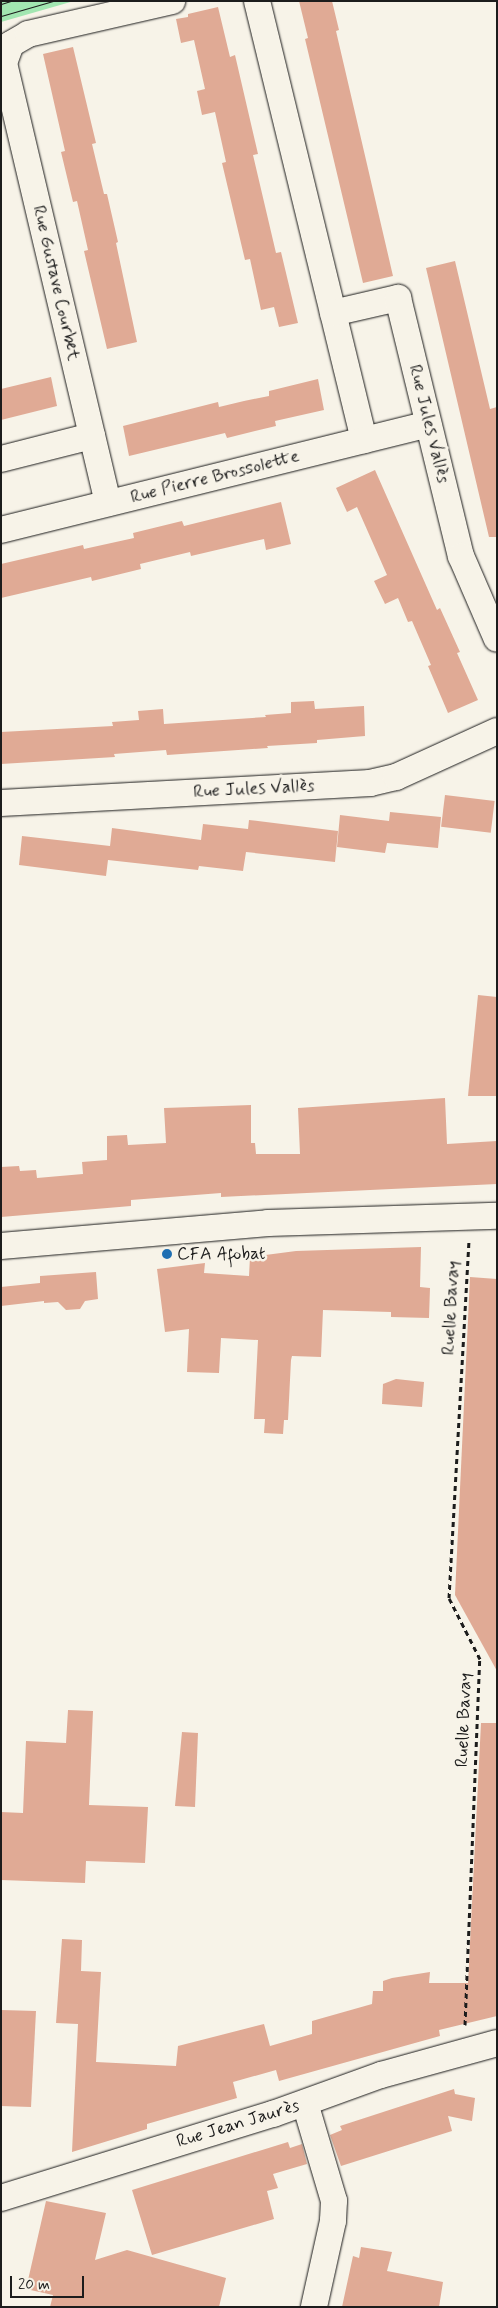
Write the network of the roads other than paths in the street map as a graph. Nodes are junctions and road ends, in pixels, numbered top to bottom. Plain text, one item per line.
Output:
1 (172, 1) edge
2 (257, 1) edge
3 (2, 63) edge
4 (8, 108) edge
5 (333, 313) junction
6 (428, 424) junction
7 (92, 436) junction
8 (364, 440) junction
9 (1, 459) edge
10 (108, 503) junction
11 (1, 530) edge
12 (497, 639) edge
13 (497, 731) edge
14 (1, 803) edge
15 (497, 1216) edge
16 (1, 1246) edge
17 (478, 2048) edge
18 (305, 2103) junction
19 (1, 2198) edge
20 (314, 2307) edge

1 - 3 street
2 - 5 street
3 - 4 street, Rue Gustave Courbet
4 - 7 street, Rue Gustave Courbet
5 - 6 street, Rue Jules Vallès
5 - 8 street
6 - 8 street, Rue Pierre Brossolette
6 - 12 street, Rue Jules Vallès
7 - 9 street
7 - 10 street, Rue Gustave Courbet
8 - 10 street, Rue Pierre Brossolette
10 - 11 street, Rue Pierre Brossolette
13 - 14 street, Rue Jules Vallès
15 - 16 street
17 - 18 street, Rue Jean Jaurès
18 - 19 street, Rue Jean Jaurès
18 - 20 street

